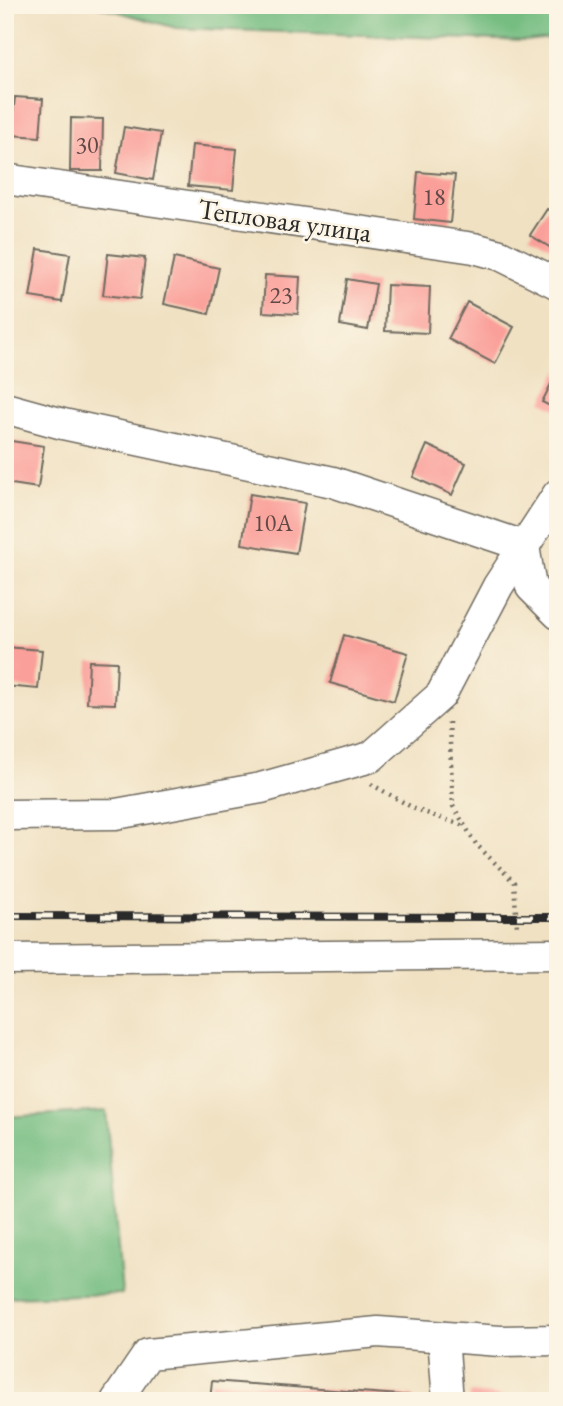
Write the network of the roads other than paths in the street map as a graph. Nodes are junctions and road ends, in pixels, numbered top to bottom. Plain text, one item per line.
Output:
1 (5, 179) edge
2 (558, 284) edge
3 (5, 408) edge
4 (558, 494) edge
5 (524, 546) junction
6 (558, 614) edge
7 (5, 815) edge
8 (558, 954) edge
9 (5, 960) edge
10 (443, 1337) junction
11 (558, 1340) edge
12 (116, 1401) edge
13 (448, 1401) edge

1 - 2 street, Тепловая улица
3 - 5 street
4 - 5 street
5 - 6 street
5 - 7 street
8 - 9 street
10 - 11 street
10 - 12 street
10 - 13 street

